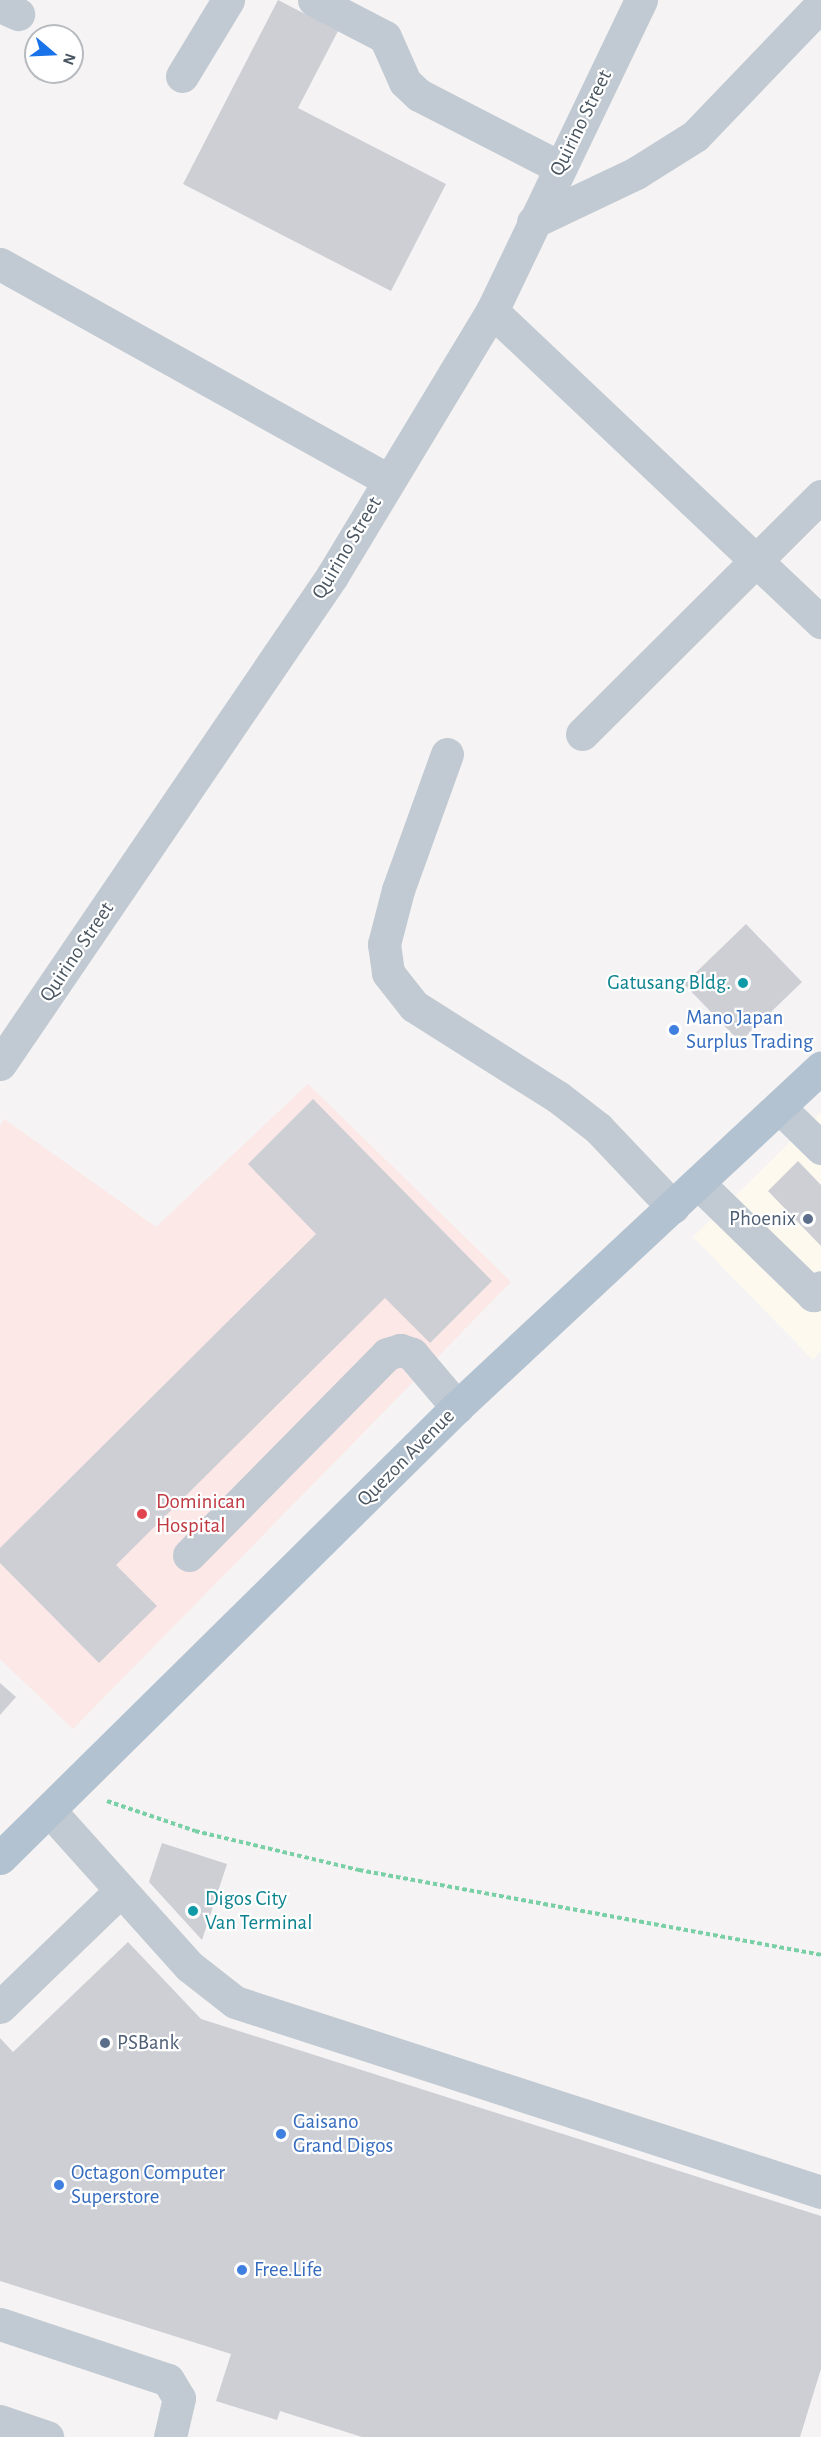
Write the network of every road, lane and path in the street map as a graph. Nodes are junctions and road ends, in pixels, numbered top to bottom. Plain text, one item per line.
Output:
1 (228, 0) edge
2 (314, 0) edge
3 (641, 0) edge
4 (815, 11) dead end
5 (182, 76) dead end
6 (559, 167) junction
7 (533, 222) junction
8 (0, 264) edge
9 (492, 310) junction
10 (388, 480) junction
11 (821, 496) edge
12 (756, 561) junction
13 (821, 622) edge
14 (582, 734) dead end
15 (447, 754) dead end
16 (0, 1064) edge
17 (821, 1067) edge
18 (779, 1107) junction
19 (821, 1148) edge
20 (698, 1183) junction
21 (672, 1207) junction
22 (821, 1287) edge
23 (457, 1407) junction
24 (189, 1555) dead end
25 (72, 1788) junction
26 (49, 1810) junction
27 (0, 1858) edge
28 (121, 1890) junction
29 (821, 1955) edge
30 (0, 2007) edge
31 (821, 2192) edge
32 (0, 2324) edge
33 (0, 2421) edge
34 (47, 2437) edge
35 (170, 2437) edge

1 - 5 street
2 - 6 street
3 - 6 street, Quirino Street
4 - 7 street
6 - 7 street, Quirino Street
7 - 9 street, Quirino Street
8 - 10 street
9 - 10 street, Quirino Street
9 - 12 street
10 - 16 street, Quirino Street
11 - 12 street
12 - 13 street
12 - 14 street
15 - 21 street
17 - 18 main road, Quezon Avenue
18 - 19 street
18 - 20 main road, Quezon Avenue
20 - 21 main road, Quezon Avenue
20 - 22 street
21 - 23 main road, Quezon Avenue
23 - 24 street
23 - 25 main road, Quezon Avenue
25 - 26 main road, Quezon Avenue
25 - 29 path
26 - 27 main road, Quezon Avenue
26 - 28 street
28 - 30 street
28 - 31 street
32 - 35 street
33 - 34 street

